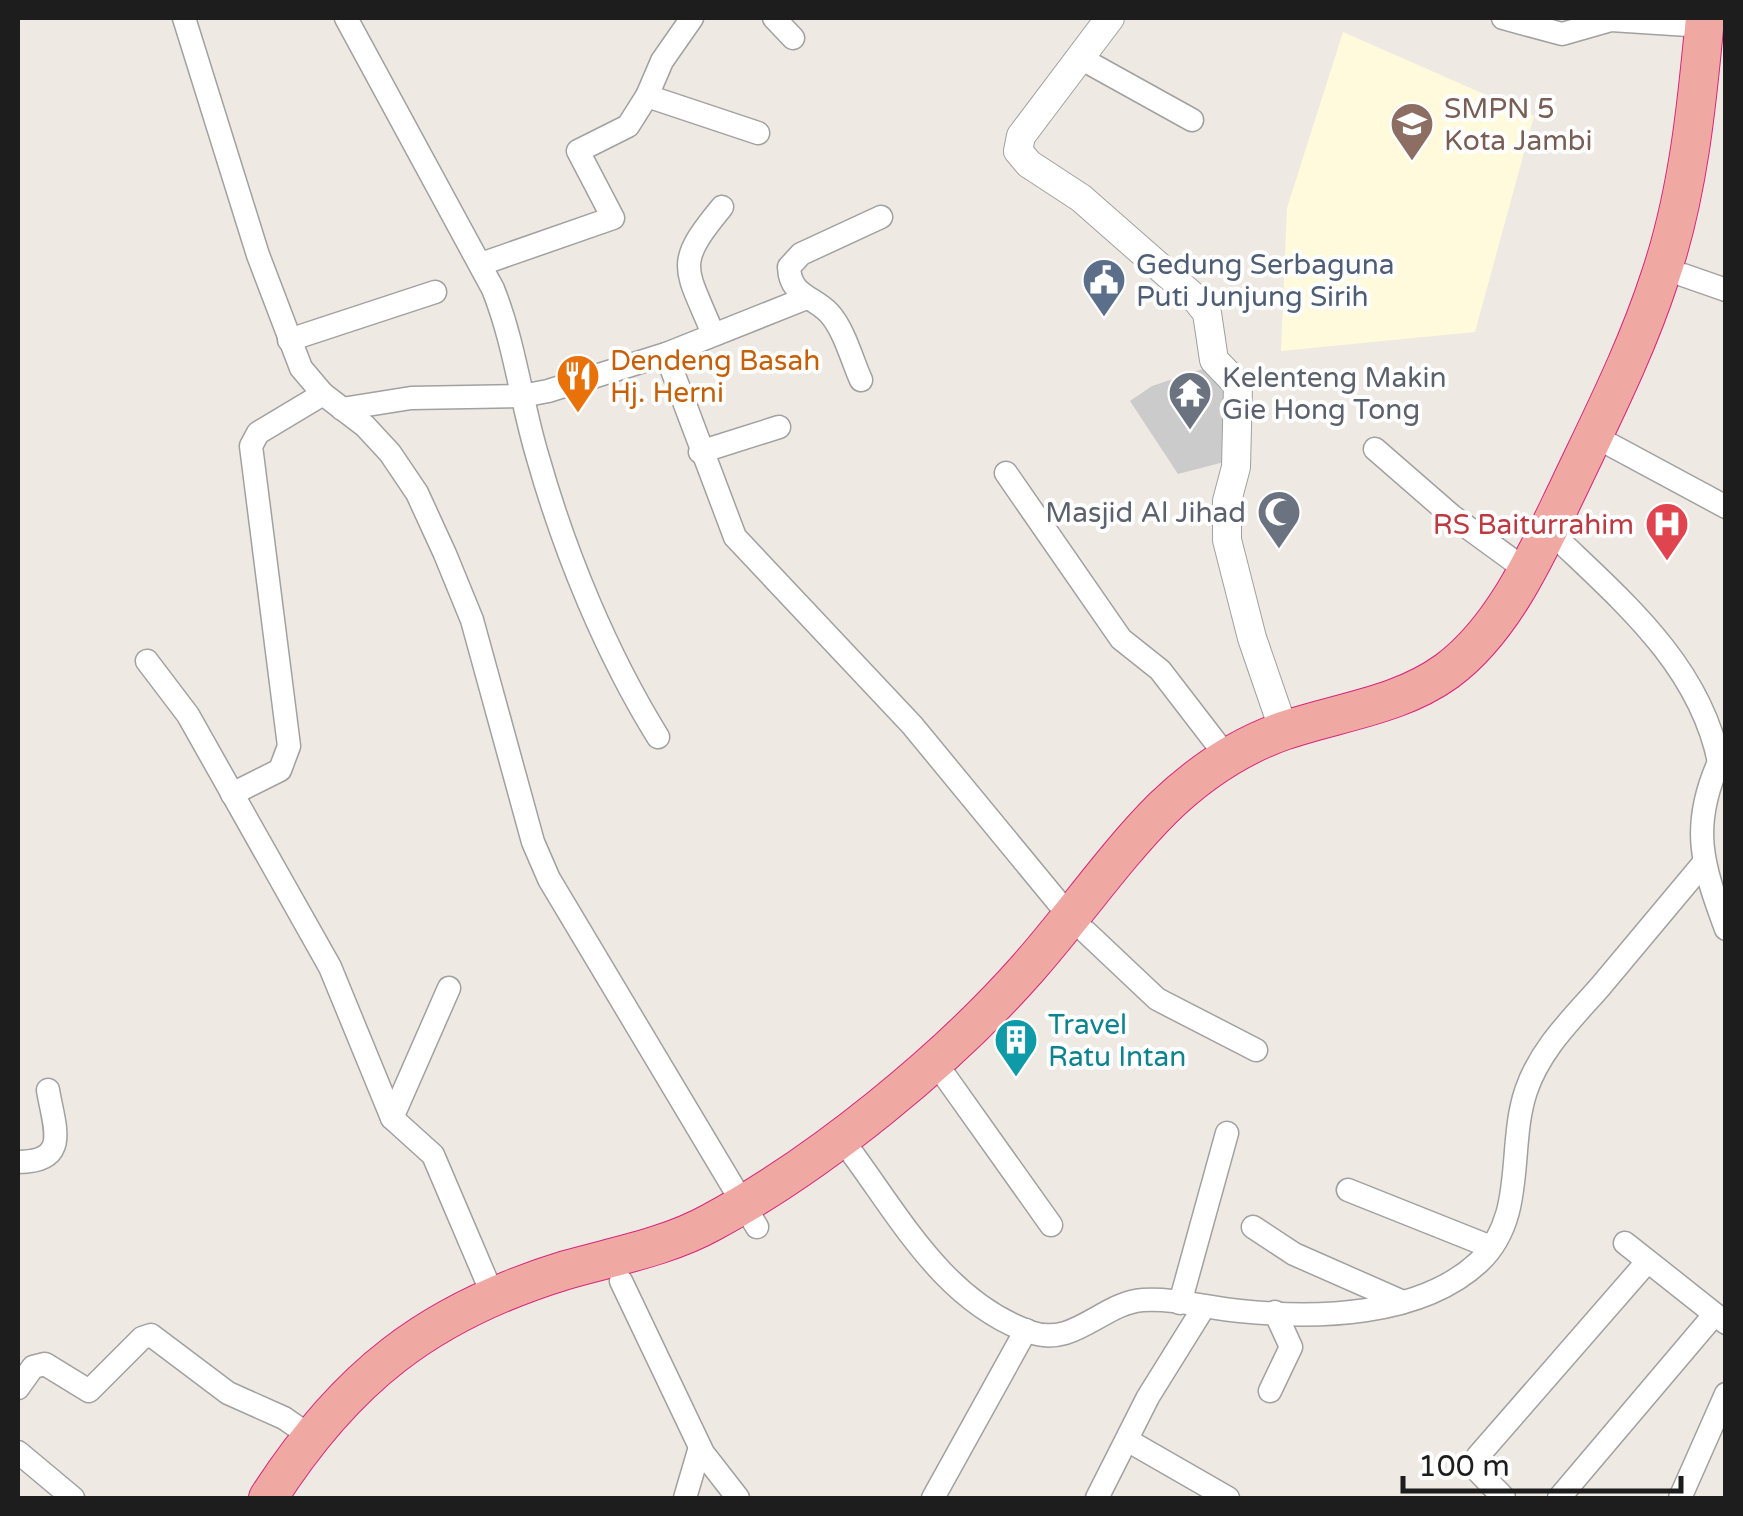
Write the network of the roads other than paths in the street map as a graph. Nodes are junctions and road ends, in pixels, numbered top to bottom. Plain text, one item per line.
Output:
1 (184, 18) edge
2 (346, 18) edge
3 (692, 18) edge
4 (774, 18) edge
5 (1110, 18) edge
6 (1503, 18) edge
7 (1711, 20) edge
8 (793, 38) dead end
9 (1082, 58) junction
10 (648, 96) junction
11 (1192, 120) dead end
12 (758, 133) dead end
13 (722, 207) dead end
14 (881, 217) dead end
15 (1683, 237) junction
16 (481, 264) junction
17 (1683, 275) junction
18 (1726, 290) edge
19 (435, 292) dead end
20 (804, 299) junction
21 (713, 334) junction
22 (289, 340) junction
23 (666, 354) junction
24 (860, 380) dead end
25 (323, 394) junction
26 (522, 396) junction
27 (342, 409) junction
28 (779, 427) dead end
29 (1609, 444) junction
30 (1375, 449) dead end
31 (700, 452) junction
32 (1006, 472) dead end
33 (1726, 507) edge
34 (1561, 542) junction
35 (1526, 570) junction
36 (147, 661) dead end
37 (1284, 730) junction
38 (658, 737) dead end
39 (1227, 757) junction
40 (1722, 765) edge
41 (232, 794) junction
42 (1702, 865) junction
43 (1078, 925) junction
44 (1726, 928) edge
45 (448, 988) dead end
46 (1256, 1050) dead end
47 (945, 1076) junction
48 (48, 1090) dead end
49 (392, 1118) junction
50 (1228, 1133) dead end
51 (852, 1153) junction
52 (18, 1162) edge
53 (1348, 1190) dead end
54 (750, 1216) junction
55 (1051, 1225) dead end
56 (1253, 1228) dead end
57 (1625, 1243) dead end
58 (1491, 1247) junction
59 (1647, 1262) junction
60 (621, 1281) junction
61 (494, 1298) junction
62 (1403, 1302) junction
63 (1192, 1305) junction
64 (1275, 1312) junction
65 (1720, 1319) edge
66 (1026, 1330) junction
67 (18, 1388) edge
68 (1270, 1391) dead end
69 (1726, 1394) edge
70 (310, 1436) junction
71 (1126, 1440) junction
72 (700, 1446) junction
73 (22, 1455) edge
74 (62, 1493) edge
75 (268, 1498) edge
76 (290, 1498) edge
77 (685, 1498) edge
78 (738, 1498) edge
79 (932, 1498) edge
80 (1097, 1498) edge
81 (1228, 1498) edge
82 (1504, 1498) edge
83 (1559, 1498) edge
84 (1680, 1498) edge

1 - 22 street
2 - 16 street
3 - 10 street
4 - 8 street
5 - 9 street
6 - 7 street
7 - 15 highway
9 - 11 street
9 - 37 street
10 - 12 street
10 - 16 street
13 - 21 street
14 - 20 street
15 - 17 highway
15 - 35 highway
16 - 26 street
17 - 18 street
17 - 29 highway
19 - 22 street
20 - 21 street
20 - 24 street
21 - 23 street
22 - 25 street
23 - 26 street
23 - 31 street
25 - 27 street
25 - 41 street
26 - 27 street
26 - 38 street
27 - 54 street
28 - 31 street
29 - 33 street
29 - 34 highway
30 - 35 street
31 - 43 street
32 - 39 street
34 - 40 street
34 - 43 highway
35 - 37 highway
36 - 41 street
37 - 39 highway
39 - 43 highway
40 - 42 street
41 - 49 street
42 - 44 street
42 - 58 street
43 - 46 street
43 - 47 highway
43 - 54 highway
45 - 49 street
47 - 51 highway
47 - 55 street
48 - 52 street
49 - 61 street
50 - 63 street
51 - 54 highway
51 - 66 street
53 - 58 street
54 - 60 highway
54 - 61 highway
56 - 62 street
57 - 59 street
58 - 62 street
59 - 65 street
59 - 82 street
60 - 72 street
60 - 76 highway
61 - 70 highway
62 - 64 street
63 - 64 street
63 - 66 street
63 - 71 street
64 - 68 street
65 - 83 street
66 - 79 street
67 - 70 street
69 - 84 street
70 - 75 highway
71 - 80 street
71 - 81 street
72 - 77 street
72 - 78 street
73 - 74 street

